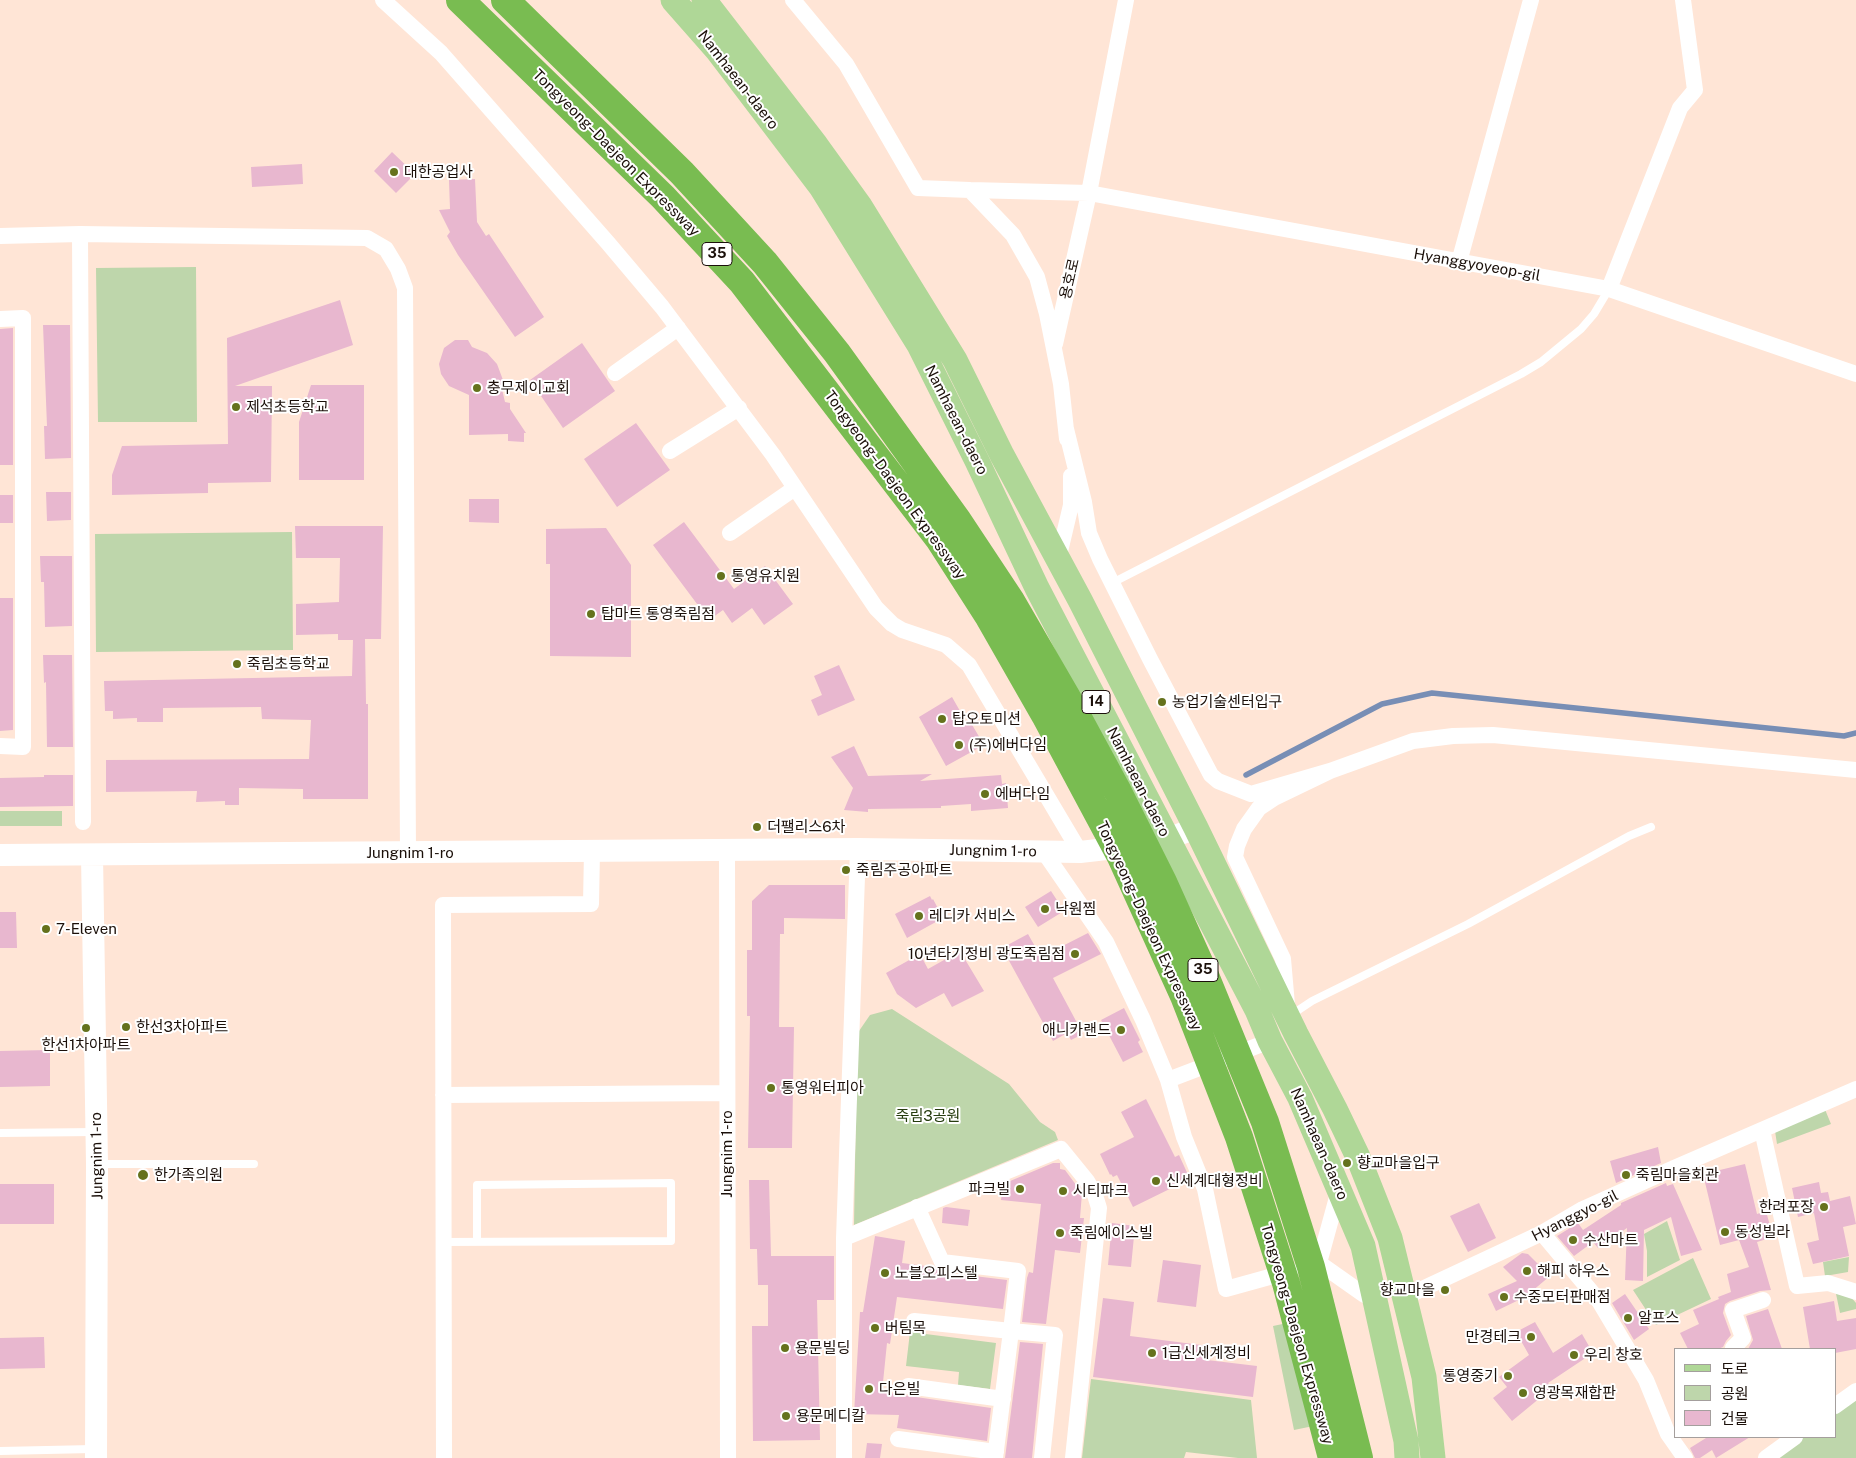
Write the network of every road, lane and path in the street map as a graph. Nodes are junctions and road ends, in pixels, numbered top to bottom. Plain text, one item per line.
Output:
1 (383, 0) edge
2 (460, 0) edge
3 (504, 0) edge
4 (673, 0) edge
5 (704, 0) edge
6 (793, 0) edge
7 (1126, 0) edge
8 (1531, 0) edge
9 (1683, 0) edge
10 (970, 190) junction
11 (1089, 193) junction
12 (80, 234) junction
13 (0, 236) edge
14 (1459, 262) junction
15 (1609, 289) junction
16 (0, 319) edge
17 (678, 328) junction
18 (1054, 349) junction
19 (615, 373) dead end
20 (1856, 374) edge
21 (739, 408) junction
22 (1066, 429) junction
23 (670, 451) dead end
24 (795, 488) junction
25 (730, 533) dead end
26 (1058, 560) junction
27 (1112, 583) junction
28 (0, 746) edge
29 (1856, 770) edge
30 (1330, 771) junction
31 (83, 822) dead end
32 (1651, 827) dead end
33 (1196, 828) junction
34 (1167, 839) junction
35 (858, 849) junction
36 (727, 850) junction
37 (592, 851) junction
38 (1044, 852) junction
39 (1080, 852) junction
40 (408, 853) junction
41 (92, 854) junction
42 (0, 855) edge
43 (1288, 1017) junction
44 (1270, 1041) junction
45 (1168, 1080) junction
46 (1856, 1089) edge
47 (727, 1093) junction
48 (443, 1096) junction
49 (1762, 1130) junction
50 (96, 1132) junction
51 (0, 1133) edge
52 (97, 1164) junction
53 (254, 1164) dead end
54 (1339, 1190) junction
55 (917, 1207) junction
56 (1542, 1233) junction
57 (844, 1238) junction
58 (477, 1241) junction
59 (443, 1242) junction
60 (1319, 1263) junction
61 (1856, 1292) edge
62 (1405, 1296) junction
63 (1375, 1300) junction
64 (1763, 1300) dead end
65 (914, 1321) dead end
66 (1011, 1330) junction
67 (1733, 1348) edge
68 (908, 1386) dead end
69 (1856, 1390) edge
70 (1003, 1399) junction
71 (1836, 1405) edge
72 (1791, 1438) edge
73 (898, 1439) dead end
74 (1777, 1442) edge
75 (0, 1451) edge
76 (96, 1453) edge
77 (996, 1455) edge
78 (444, 1458) edge
79 (728, 1458) edge
80 (844, 1458) edge
81 (1042, 1458) edge
82 (1073, 1458) edge
83 (1332, 1458) edge
84 (1359, 1458) edge
85 (1407, 1458) edge
86 (1433, 1458) edge
87 (1685, 1458) edge
88 (1766, 1458) edge

1 - 17 street
2 - 83 highway, Tongyeong–Daejeon Expressway / 35
3 - 84 highway, Tongyeong–Daejeon Expressway / 35
4 - 34 main road, Namhaean-daero / 14
5 - 26 main road, Namhaean-daero / 14
6 - 10 street, Hyanggyoyeop-gil
7 - 11 street, 용호로
8 - 14 street
9 - 15 street
10 - 11 street, Hyanggyoyeop-gil
10 - 18 street
11 - 14 street, Hyanggyoyeop-gil
11 - 18 street, 용호로
12 - 13 street
12 - 31 street
12 - 40 street
14 - 15 street, Hyanggyoyeop-gil
15 - 20 street, Hyanggyoyeop-gil
15 - 27 lane
16 - 28 street
17 - 19 street
17 - 21 street
18 - 22 street, 용호로
21 - 23 street
21 - 24 street
22 - 26 street, 용호로
22 - 27 street
24 - 25 street
24 - 39 street
26 - 33 main road, Namhaean-daero / 14
27 - 30 street
29 - 30 street
30 - 43 street
32 - 43 lane
33 - 34 street, Jungnim 1-ro
33 - 43 main road, Namhaean-daero / 14
34 - 39 street, Jungnim 1-ro
34 - 44 main road, Namhaean-daero / 14
35 - 36 street, Jungnim 1-ro
35 - 38 street, Jungnim 1-ro
35 - 57 street
36 - 37 street, Jungnim 1-ro
36 - 47 street, Jungnim 1-ro
37 - 40 street, Jungnim 1-ro
37 - 48 street
38 - 39 street, Jungnim 1-ro
38 - 45 street
40 - 41 street, Jungnim 1-ro
41 - 42 street, Jungnim 1-ro
41 - 50 street, Jungnim 1-ro
43 - 62 main road, Namhaean-daero / 14
44 - 45 street
44 - 54 main road, Namhaean-daero / 14
45 - 60 street
46 - 49 street, Hyanggyo-gil
47 - 48 street
47 - 79 street, Jungnim 1-ro
48 - 59 street
49 - 56 street, Hyanggyo-gil
49 - 61 street
50 - 51 lane
50 - 52 street, Jungnim 1-ro
52 - 53 lane
52 - 76 street, Jungnim 1-ro
54 - 60 street
54 - 63 main road, Namhaean-daero / 14
55 - 57 street
55 - 66 street
55 - 82 street
56 - 62 street, Hyanggyo-gil
56 - 87 street
57 - 80 street
58 - 58 lane
58 - 59 lane
59 - 78 street
60 - 63 street
62 - 86 main road, Namhaean-daero / 14
63 - 85 main road, Namhaean-daero / 14
64 - 67 street
65 - 66 street
66 - 70 street
66 - 81 street
68 - 70 street
69 - 71 street
70 - 77 street
72 - 74 street
73 - 77 street
74 - 88 street
75 - 76 lane

